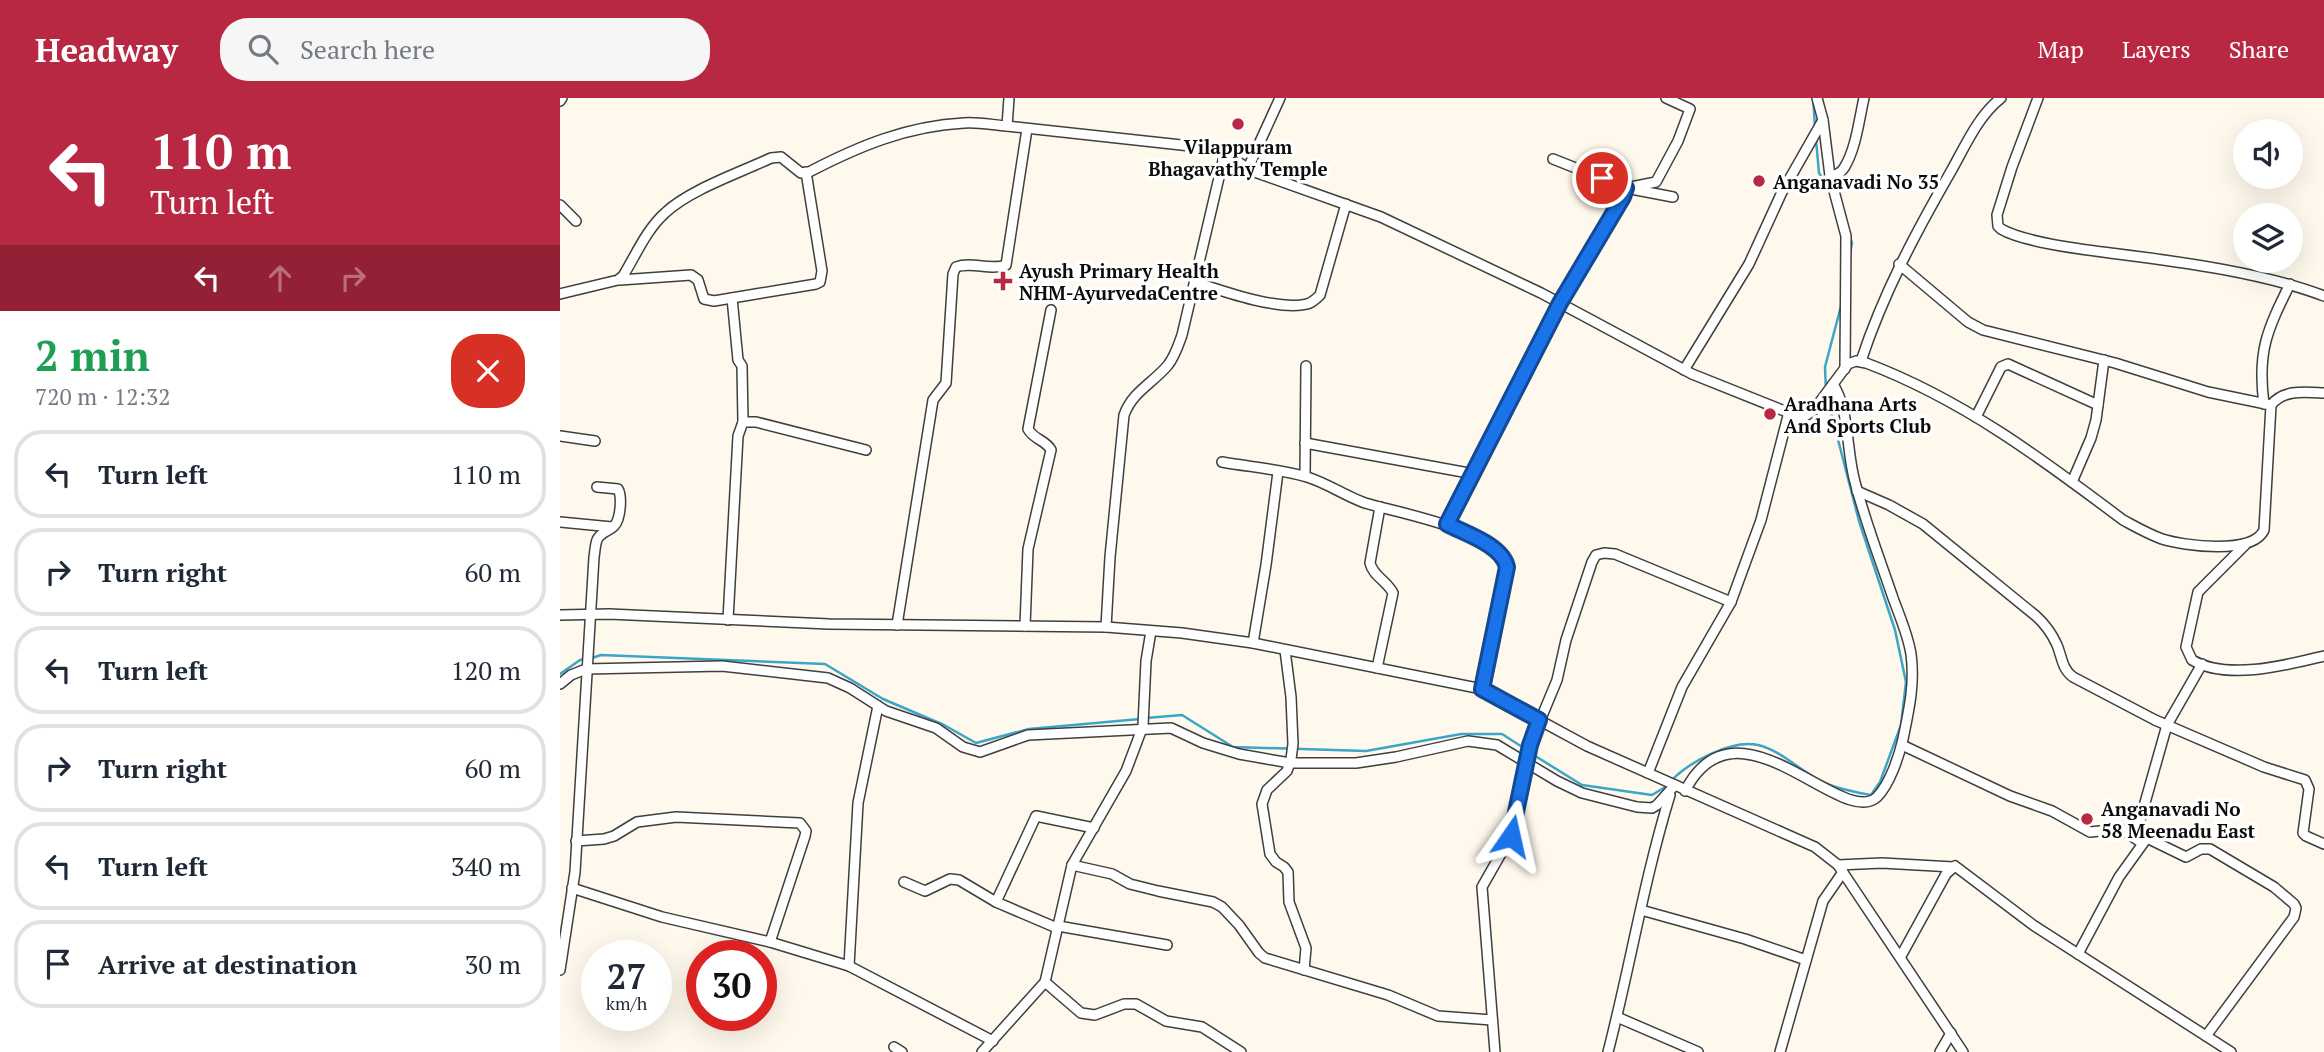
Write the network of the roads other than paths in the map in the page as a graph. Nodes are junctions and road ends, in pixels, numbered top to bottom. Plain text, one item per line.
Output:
1 (1009, 98) edge
2 (1280, 98) edge
3 (1666, 98) edge
4 (1817, 98) edge
5 (1864, 98) edge
6 (2001, 98) edge
7 (2038, 98) edge
8 (1823, 120) junction
9 (1007, 126) junction
10 (1027, 128) junction
11 (1225, 152) junction
12 (1553, 159) dead end
13 (1248, 168) junction
14 (806, 172) junction
15 (1830, 176) junction
16 (1626, 188) junction
17 (1674, 197) dead end
18 (1346, 204) junction
19 (560, 205) edge
20 (576, 221) dead end
21 (1899, 264) junction
22 (618, 280) junction
23 (1195, 282) junction
24 (2290, 284) junction
25 (560, 294) edge
26 (2324, 296) edge
27 (732, 298) junction
28 (1560, 303) junction
29 (1051, 310) dead end
30 (2104, 360) junction
31 (1861, 361) junction
32 (1306, 366) dead end
33 (1844, 369) junction
34 (1684, 370) junction
35 (1834, 387) junction
36 (2324, 393) edge
37 (2267, 404) junction
38 (2098, 405) junction
39 (1789, 412) junction
40 (1976, 417) junction
41 (743, 422) junction
42 (560, 436) edge
43 (595, 441) dead end
44 (1305, 443) junction
45 (866, 450) dead end
46 (1222, 462) dead end
47 (1278, 472) junction
48 (1474, 474) junction
49 (1305, 476) junction
50 (2072, 482) junction
51 (597, 487) dead end
52 (1857, 491) junction
53 (1380, 507) junction
54 (560, 522) edge
55 (1447, 524) junction
56 (612, 527) junction
57 (2247, 544) junction
58 (1731, 602) junction
59 (560, 615) edge
60 (590, 615) junction
61 (728, 620) junction
62 (897, 625) junction
63 (1025, 626) junction
64 (1106, 627) junction
65 (1151, 631) junction
66 (1253, 643) junction
67 (1285, 650) junction
68 (2324, 656) edge
69 (2202, 664) junction
70 (586, 668) junction
71 (1377, 668) junction
72 (560, 684) edge
73 (1482, 689) junction
74 (878, 706) junction
75 (1539, 720) junction
76 (2167, 725) junction
77 (1142, 728) junction
78 (1902, 744) junction
79 (1526, 760) junction
80 (1291, 761) junction
81 (1648, 773) junction
82 (1671, 786) junction
83 (1685, 791) junction
84 (1094, 828) junction
85 (2138, 840) junction
86 (576, 841) junction
87 (2324, 844) edge
88 (1072, 865) junction
89 (1953, 867) junction
90 (1841, 868) junction
91 (904, 882) dead end
92 (572, 888) junction
93 (996, 902) junction
94 (1641, 910) junction
95 (1057, 927) junction
96 (761, 940) edge
97 (771, 940) edge
98 (777, 944) edge
99 (1167, 945) dead end
100 (2078, 954) junction
101 (561, 956) edge
102 (1901, 956) junction
103 (1806, 960) junction
104 (849, 965) junction
105 (560, 970) edge
106 (1304, 970) junction
107 (1045, 982) junction
108 (1617, 1017) junction
109 (1492, 1020) junction
110 (1951, 1033) junction
111 (2206, 1036) junction
112 (989, 1048) edge
113 (1241, 1052) edge
114 (1495, 1052) edge
115 (1608, 1052) edge
116 (1698, 1052) edge
117 (1780, 1052) edge
118 (1940, 1052) edge
119 (1963, 1052) edge
120 (2231, 1052) edge

1 - 9 street
2 - 13 street
3 - 16 street
4 - 8 street
5 - 15 street
6 - 21 street
7 - 24 street
8 - 15 street
8 - 34 street
9 - 10 street
9 - 14 street
10 - 11 street
10 - 62 street
11 - 13 street
11 - 23 street
12 - 16 street
13 - 18 street
14 - 22 street
14 - 27 street
15 - 33 street
16 - 17 street
16 - 28 street
18 - 23 street
18 - 28 street
19 - 20 street
21 - 30 street
21 - 31 street
22 - 25 street
22 - 27 street
23 - 64 street
24 - 26 street
24 - 37 street
27 - 41 street
28 - 34 street
28 - 48 street
29 - 63 street
30 - 37 street
30 - 38 street
31 - 33 street
31 - 40 street
32 - 44 street
33 - 35 street
34 - 39 street
35 - 39 street
35 - 52 street
36 - 37 street
37 - 57 street
38 - 40 street
38 - 50 street
39 - 58 street
40 - 50 street
41 - 45 street
41 - 61 street
42 - 43 street
44 - 48 street
44 - 49 street
46 - 47 street
47 - 49 street
47 - 66 street
48 - 55 street
49 - 53 street
50 - 57 street
51 - 56 street
52 - 76 street
52 - 78 street
53 - 55 street
53 - 71 street
54 - 56 street
55 - 73 street
56 - 60 street
57 - 69 street
58 - 75 street
58 - 81 street
59 - 60 street
60 - 61 street
60 - 70 street
61 - 62 street
62 - 63 street
63 - 64 street
64 - 65 street
65 - 66 street
65 - 77 street
66 - 67 street
67 - 71 street
67 - 80 street
68 - 69 street
69 - 76 street
70 - 72 street
70 - 74 street
70 - 86 street
71 - 73 street
73 - 75 street
74 - 77 street
74 - 104 street
75 - 79 street
75 - 81 street
76 - 85 street
76 - 87 street
77 - 80 street
77 - 84 street
78 - 83 street
78 - 85 street
79 - 80 street
79 - 82 street
79 - 109 street
80 - 106 street
81 - 82 street
82 - 83 street
82 - 94 street
83 - 90 street
84 - 88 street
84 - 93 street
85 - 100 street
85 - 111 street
86 - 92 street
86 - 97 street
88 - 95 street
88 - 106 street
89 - 90 street
89 - 100 street
89 - 102 street
90 - 102 street
90 - 103 street
91 - 93 street
92 - 96 street
92 - 101 street
93 - 95 street
94 - 103 street
94 - 108 street
95 - 99 street
95 - 107 street
98 - 104 street
100 - 111 street
101 - 105 street
102 - 110 street
103 - 117 street
104 - 112 street
106 - 109 street
107 - 112 street
107 - 113 street
108 - 115 street
108 - 116 street
109 - 114 street
110 - 118 street
110 - 119 street
111 - 120 street

